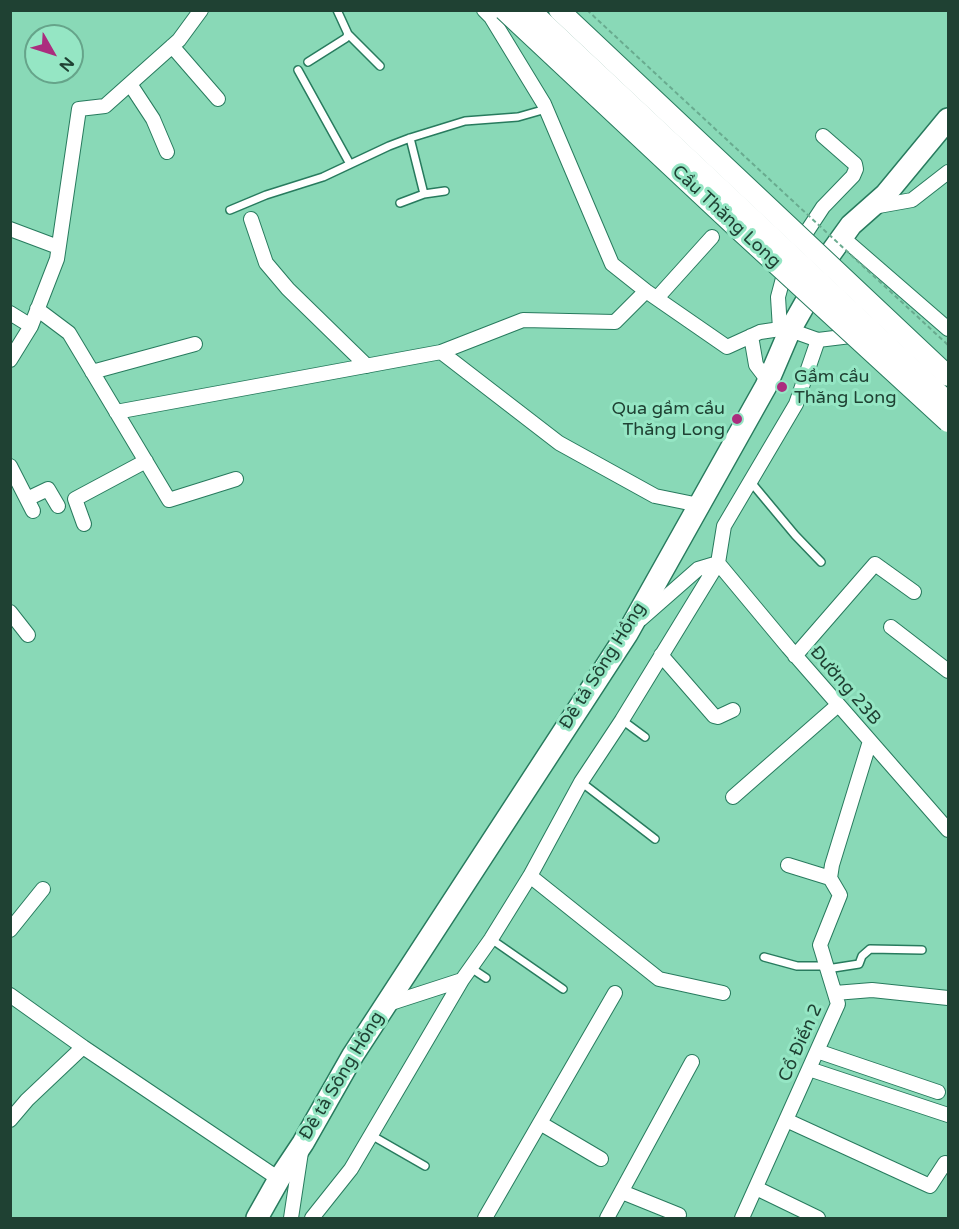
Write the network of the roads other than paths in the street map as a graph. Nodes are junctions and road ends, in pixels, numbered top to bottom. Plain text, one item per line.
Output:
1 (201, 10) edge
2 (337, 10) edge
3 (484, 10) edge
4 (504, 10) edge
5 (527, 10) edge
6 (559, 10) edge
7 (348, 34) junction
8 (172, 46) junction
9 (308, 62) dead end
10 (380, 66) dead end
11 (298, 70) dead end
12 (130, 84) junction
13 (218, 99) dead end
14 (546, 109) junction
15 (948, 119) edge
16 (823, 136) dead end
17 (410, 138) junction
18 (167, 152) dead end
19 (351, 164) junction
20 (948, 172) edge
21 (445, 191) dead end
22 (424, 194) junction
23 (400, 203) dead end
24 (871, 208) junction
25 (230, 210) dead end
26 (251, 219) dead end
27 (10, 229) edge
28 (712, 237) dead end
29 (842, 237) junction
30 (58, 247) junction
31 (651, 295) junction
32 (37, 309) junction
33 (10, 313) edge
34 (31, 326) junction
35 (948, 329) edge
36 (785, 330) junction
37 (751, 336) junction
38 (818, 340) junction
39 (195, 344) dead end
40 (441, 352) junction
41 (10, 360) edge
42 (367, 366) junction
43 (92, 372) junction
44 (948, 376) edge
45 (769, 382) junction
46 (948, 405) edge
47 (116, 412) junction
48 (948, 413) edge
49 (948, 422) edge
50 (146, 461) junction
51 (10, 466) edge
52 (236, 479) dead end
53 (750, 481) junction
54 (699, 505) junction
55 (58, 506) dead end
56 (84, 524) dead end
57 (821, 562) dead end
58 (718, 563) junction
59 (914, 592) dead end
60 (10, 612) edge
61 (891, 627) dead end
62 (627, 634) junction
63 (28, 635) dead end
64 (661, 655) junction
65 (795, 656) junction
66 (948, 672) edge
67 (838, 705) junction
68 (733, 710) dead end
69 (622, 720) junction
70 (645, 737) dead end
71 (870, 741) junction
72 (581, 782) junction
73 (733, 797) dead end
74 (948, 830) edge
75 (655, 839) dead end
76 (788, 865) dead end
77 (530, 876) junction
78 (831, 878) junction
79 (43, 889) dead end
80 (10, 930) edge
81 (491, 939) junction
82 (922, 950) dead end
83 (764, 957) dead end
84 (827, 967) junction
85 (466, 974) junction
86 (486, 978) dead end
87 (563, 989) dead end
88 (615, 993) dead end
89 (723, 993) dead end
90 (835, 993) junction
91 (10, 995) edge
92 (948, 998) edge
93 (385, 1005) junction
94 (83, 1047) junction
95 (817, 1051) junction
96 (692, 1062) dead end
97 (809, 1069) junction
98 (938, 1092) dead end
99 (948, 1115) edge
100 (10, 1119) edge
101 (786, 1120) junction
102 (540, 1124) junction
103 (371, 1134) junction
104 (303, 1143) junction
105 (601, 1159) dead end
106 (948, 1165) edge
107 (425, 1166) dead end
108 (279, 1179) junction
109 (756, 1188) junction
110 (622, 1192) junction
111 (679, 1215) dead end
112 (257, 1218) edge
113 (291, 1218) edge
114 (312, 1218) edge
115 (485, 1218) edge
116 (607, 1218) edge
117 (742, 1218) edge
118 (818, 1218) edge

1 - 8 street
2 - 7 lane
3 - 14 street
4 - 49 main road, Cầu Thăng Long, bridge
5 - 46 highway, Cầu Thăng Long, bridge
6 - 44 main road, Cầu Thăng Long, bridge
7 - 9 lane
7 - 10 lane
8 - 12 street
8 - 13 street
11 - 19 lane
12 - 18 street
12 - 30 street
14 - 17 lane
14 - 31 street
15 - 24 main road, Đê tả Sông Hồng
16 - 36 street
17 - 19 lane
17 - 22 lane
19 - 25 lane
20 - 24 street
21 - 22 lane
22 - 23 lane
24 - 29 main road, Đê tả Sông Hồng
26 - 42 street
27 - 30 street
28 - 31 street
29 - 35 street
29 - 36 main road, Đê tả Sông Hồng
30 - 32 street
31 - 37 street
31 - 40 street
32 - 34 street
32 - 43 street
33 - 34 street
34 - 41 street
36 - 37 street
36 - 38 street
36 - 45 main road, Đê tả Sông Hồng
37 - 45 street
38 - 48 street
38 - 53 street
39 - 43 street
40 - 42 street
40 - 54 street
42 - 47 street
43 - 47 street
45 - 54 main road, Đê tả Sông Hồng
47 - 50 street
50 - 52 street
50 - 56 street
51 - 55 street
53 - 57 lane
53 - 58 street
54 - 62 main road, Đê tả Sông Hồng
58 - 62 street
58 - 64 street
58 - 65 street, Đường 23B
59 - 65 street
60 - 63 street
61 - 66 street
62 - 93 main road, Đê tả Sông Hồng
64 - 68 street
64 - 69 street
65 - 67 street, Đường 23B
67 - 71 street, Đường 23B
67 - 73 street
69 - 70 lane
69 - 72 street
71 - 74 street, Đường 23B
71 - 78 street, Cổ Điển 2
72 - 75 lane
72 - 77 street
76 - 78 street
77 - 81 street
77 - 89 street
78 - 84 street, Cổ Điển 2
79 - 80 street
81 - 85 street
81 - 87 lane
82 - 84 lane
83 - 84 lane
84 - 90 street, Cổ Điển 2
85 - 86 lane
85 - 93 street
85 - 103 street
88 - 102 street
90 - 92 street
90 - 95 street, Cổ Điển 2
91 - 94 street
93 - 104 main road, Đê tả Sông Hồng
94 - 100 street
94 - 108 street
95 - 97 street, Cổ Điển 2
95 - 98 street
96 - 110 street
97 - 99 street
97 - 101 street, Cổ Điển 2
101 - 106 street
101 - 109 street, Cổ Điển 2
102 - 105 street
102 - 115 street
103 - 107 lane
103 - 114 street
104 - 108 main road, Đê tả Sông Hồng
104 - 113 street
108 - 112 main road, Đê tả Sông Hồng
109 - 117 street, Cổ Điển 2
109 - 118 street
110 - 111 street
110 - 116 street

